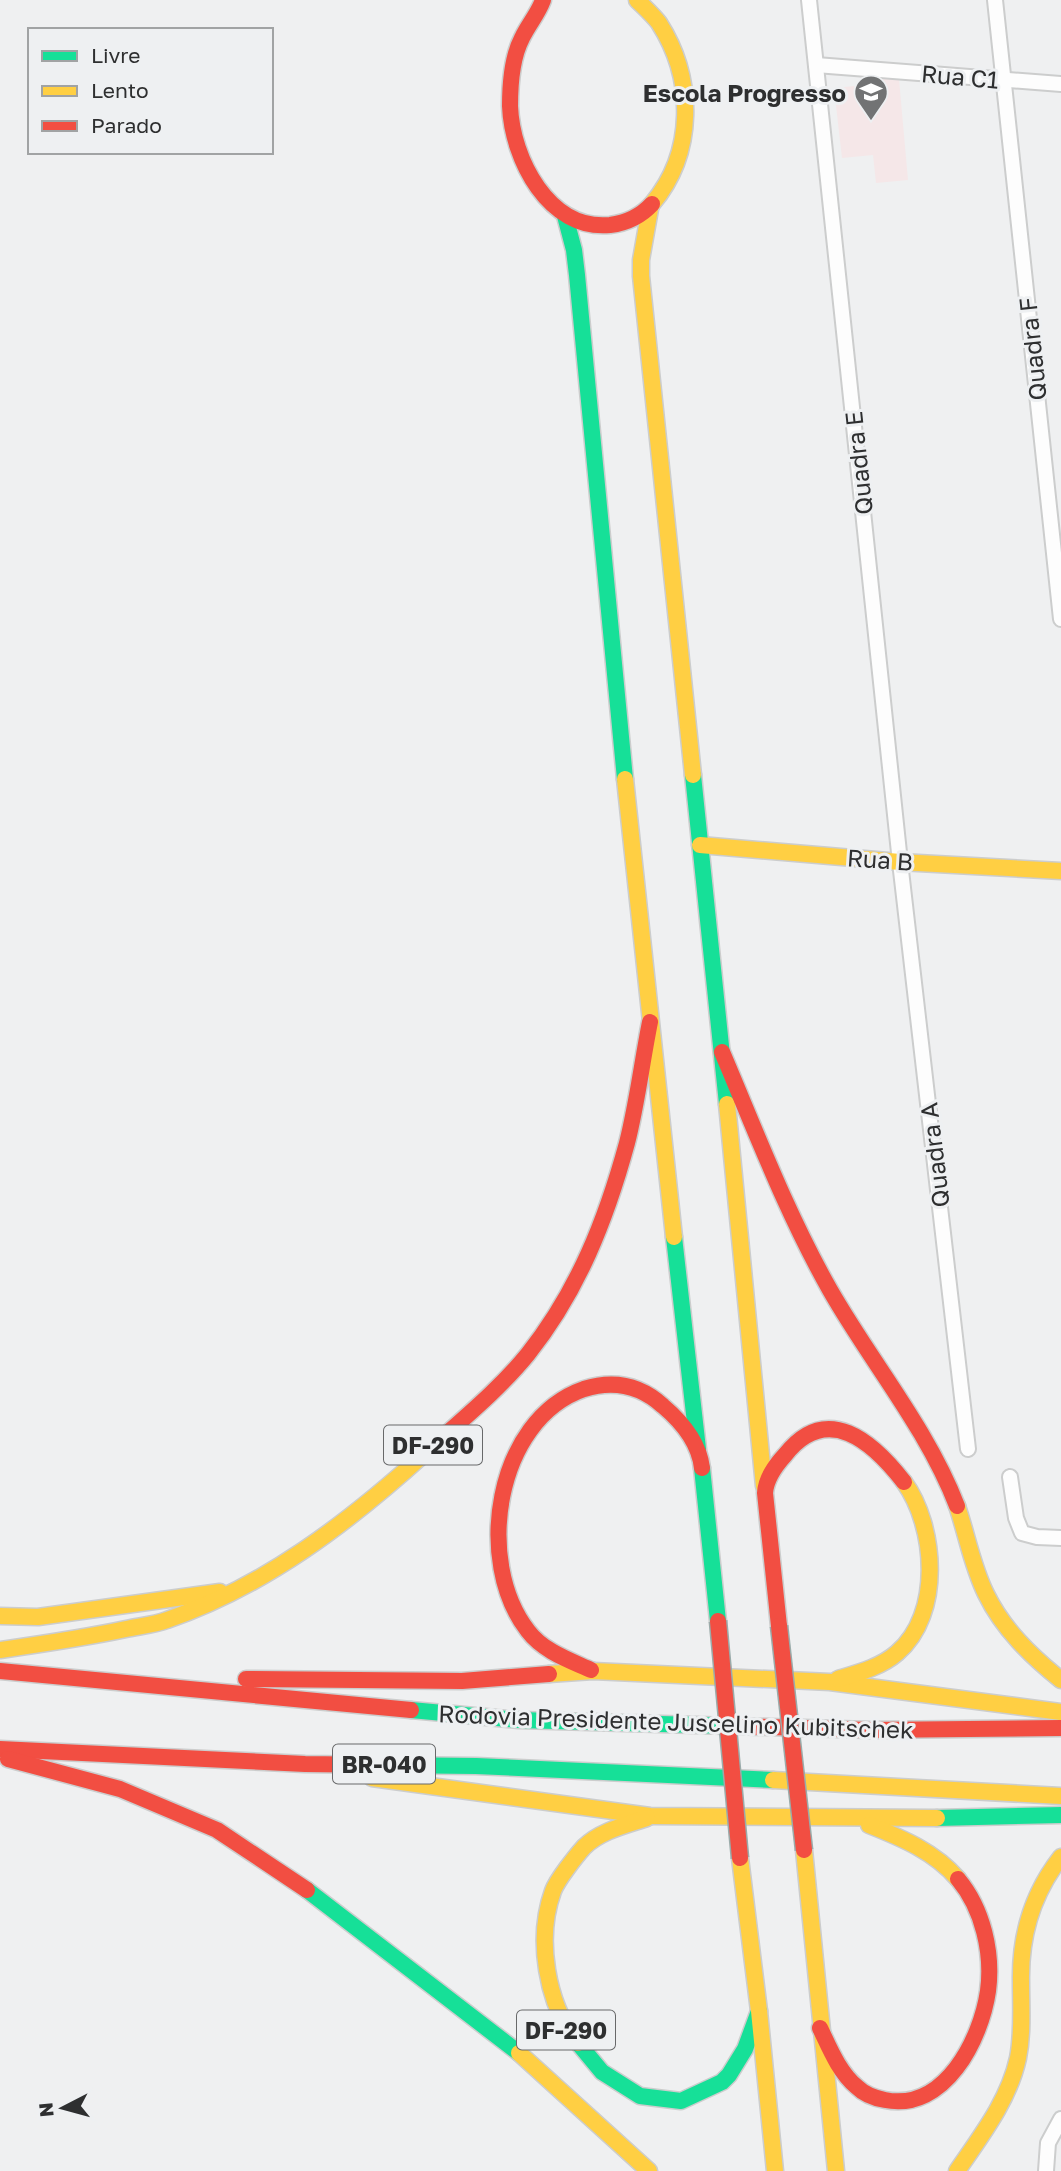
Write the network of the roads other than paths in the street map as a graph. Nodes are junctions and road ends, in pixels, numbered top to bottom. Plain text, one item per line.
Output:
1 (637, 0) edge
2 (809, 0) edge
3 (995, 0) edge
4 (544, 1) edge
5 (816, 65) junction
6 (1004, 80) junction
7 (1061, 84) edge
8 (650, 209) junction
9 (565, 216) junction
10 (1061, 619) edge
11 (700, 845) junction
12 (900, 862) junction
13 (1061, 870) edge
14 (650, 1022) junction
15 (722, 1052) junction
16 (968, 1449) dead end
17 (699, 1451) junction
18 (1010, 1477) dead end
19 (764, 1486) junction
20 (1061, 1538) edge
21 (239, 1589) junction
22 (0, 1616) edge
23 (0, 1650) edge
24 (0, 1671) edge
25 (593, 1671) junction
26 (1061, 1680) edge
27 (830, 1682) junction
28 (204, 1689) junction
29 (1061, 1712) edge
30 (1061, 1728) edge
31 (0, 1749) edge
32 (0, 1757) edge
33 (305, 1764) junction
34 (1061, 1796) edge
35 (1061, 1815) edge
36 (650, 1816) junction
37 (855, 1819) junction
38 (1061, 1857) edge
39 (759, 2011) junction
40 (820, 2028) junction
41 (1061, 2119) edge
42 (649, 2171) edge
43 (775, 2171) edge
44 (836, 2171) edge
45 (957, 2171) edge
46 (1046, 2171) edge

1 - 8 main road
2 - 5 street, Quadra E
3 - 6 street, Quadra F
4 - 9 main road, DF-290
5 - 6 street, Rua C1
5 - 12 street, Quadra E
6 - 7 street, Rua C1
6 - 10 street, Quadra F
8 - 9 main road
8 - 11 main road
9 - 14 main road, DF-290
11 - 12 main road, Rua B
11 - 15 main road
12 - 13 main road, Rua B
12 - 16 street, Quadra A
14 - 17 main road, DF-290
14 - 21 main road, DF-290
15 - 19 main road
15 - 26 main road
17 - 25 main road
17 - 39 main road, DF-290, bridge
18 - 20 street
19 - 27 main road
19 - 40 main road, bridge
21 - 22 main road
21 - 23 main road, DF-290
24 - 28 main road, Rodovia Presidente Juscelino Kubitschek / BR-040
25 - 27 main road
25 - 28 main road
27 - 29 main road
28 - 30 main road, Rodovia Presidente Juscelino Kubitschek / BR-040
31 - 33 main road, BR-040
32 - 42 main road
33 - 34 main road, BR-040
33 - 36 main road
35 - 37 main road
36 - 37 main road
36 - 39 main road, DF-290
37 - 40 main road
38 - 45 main road
39 - 43 main road, DF-290
40 - 44 main road
41 - 46 street

